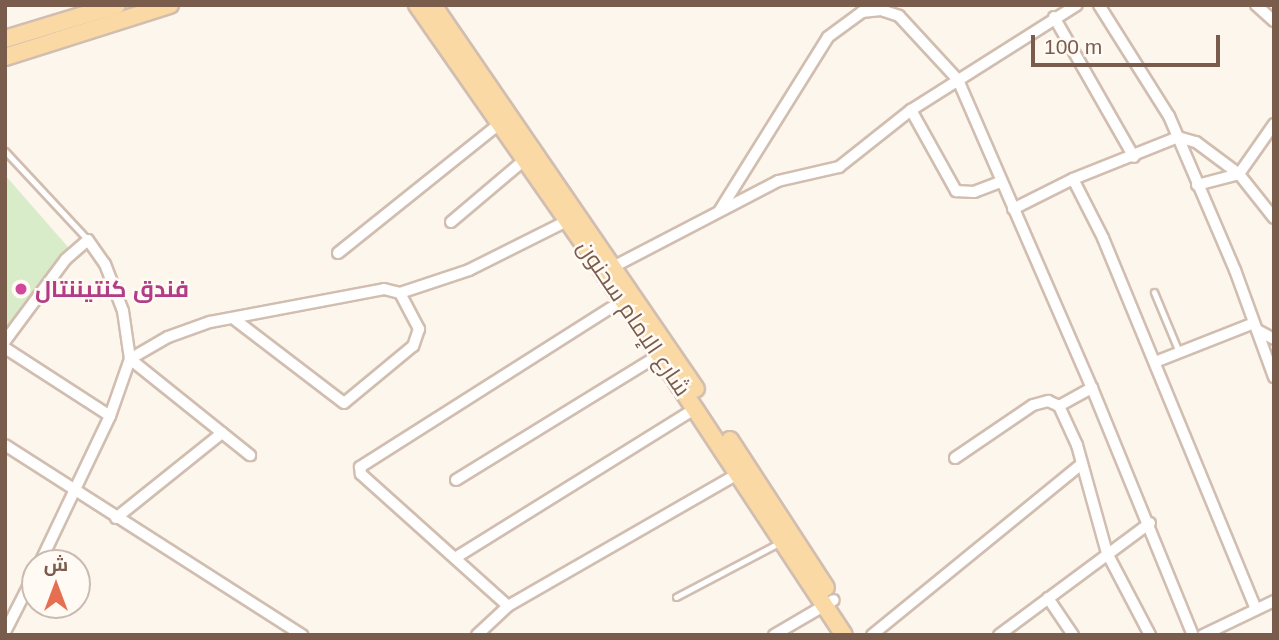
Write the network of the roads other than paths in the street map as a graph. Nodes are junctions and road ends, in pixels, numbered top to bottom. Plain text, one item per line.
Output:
1 (117, 5) edge
2 (170, 5) edge
3 (417, 5) edge
4 (433, 5) edge
5 (1077, 5) edge
6 (1099, 5) edge
7 (1256, 5) edge
8 (1054, 16) junction
9 (1274, 21) edge
10 (5, 39) edge
11 (5, 57) edge
12 (958, 80) junction
13 (911, 110) junction
14 (505, 120) junction
15 (1274, 124) edge
16 (1178, 137) junction
17 (5, 151) edge
18 (529, 156) junction
19 (1134, 157) junction
20 (1239, 174) junction
21 (1073, 179) junction
22 (1000, 182) junction
23 (1198, 185) junction
24 (1013, 209) junction
25 (720, 210) junction
26 (1274, 218) edge
27 (567, 220) junction
28 (452, 222) dead end
29 (88, 240) junction
30 (338, 253) dead end
31 (613, 267) junction
32 (1154, 292) dead end
33 (400, 293) junction
34 (622, 300) junction
35 (233, 318) junction
36 (1256, 326) junction
37 (1274, 339) edge
38 (5, 341) edge
39 (5, 348) edge
40 (1179, 352) junction
41 (659, 355) junction
42 (130, 359) junction
43 (1155, 362) junction
44 (1274, 377) edge
45 (1092, 388) junction
46 (1059, 406) junction
47 (696, 408) junction
48 (110, 416) junction
49 (222, 433) junction
50 (5, 445) edge
51 (250, 455) dead end
52 (955, 457) dead end
53 (1082, 464) junction
54 (738, 473) junction
55 (456, 480) dead end
56 (75, 493) junction
57 (116, 518) junction
58 (1150, 523) junction
59 (782, 541) junction
60 (47, 549) edge
61 (1107, 553) junction
62 (456, 558) junction
63 (676, 597) dead end
64 (1048, 598) junction
65 (21, 601) edge
66 (829, 603) junction
67 (1272, 605) edge
68 (508, 606) junction
69 (1256, 609) junction
70 (5, 632) edge
71 (302, 635) edge
72 (477, 635) edge
73 (774, 635) edge
74 (844, 635) edge
75 (856, 635) edge
76 (872, 635) edge
77 (999, 635) edge
78 (1073, 635) edge
79 (1150, 635) edge
80 (1193, 635) edge
81 (1203, 635) edge

1 - 10 main road
2 - 11 main road
3 - 14 main road, شارع الإمام سحنون
4 - 14 main road, شارع الإمام سحنون
5 - 8 street
6 - 16 street
7 - 9 street
8 - 12 street
8 - 19 street
12 - 13 street
12 - 22 street
12 - 25 street
13 - 22 street
13 - 25 street
14 - 18 main road, شارع الإمام سحنون
14 - 30 street
15 - 20 street
16 - 19 street
16 - 20 street
16 - 23 street
17 - 29 lane
18 - 27 main road, شارع الإمام سحنون
18 - 28 street
18 - 31 main road, شارع الإمام سحنون
19 - 21 street
20 - 23 street
20 - 26 street
21 - 24 street
21 - 43 street
22 - 24 street
23 - 36 street
24 - 45 street
25 - 31 street
27 - 33 street
27 - 34 main road, شارع الإمام سحنون
29 - 38 street
29 - 42 street
31 - 66 main road, شارع الإمام سحنون
32 - 40 lane
33 - 35 street
33 - 35 street
34 - 41 main road, شارع الإمام سحنون
34 - 62 street
35 - 42 street
36 - 37 street
36 - 40 street
36 - 44 street
39 - 48 street
40 - 43 street
41 - 47 main road, شارع الإمام سحنون
41 - 55 street
42 - 48 street
42 - 49 street
43 - 69 street
45 - 46 street
45 - 58 street
46 - 52 street
46 - 53 street
47 - 54 main road, شارع الإمام سحنون
47 - 62 street
48 - 56 street
49 - 51 street
49 - 57 street
50 - 56 street
53 - 61 street
53 - 76 street
54 - 59 main road, شارع الإمام سحنون
54 - 68 street
56 - 57 street
56 - 60 street
57 - 71 street
58 - 61 street
58 - 80 street
59 - 63 lane
59 - 66 main road, شارع الإمام سحنون
61 - 64 street
61 - 79 street
62 - 68 street
64 - 77 street
64 - 78 street
65 - 70 street
66 - 73 street
66 - 74 main road, شارع الإمام سحنون
66 - 75 main road, شارع الإمام سحنون
67 - 69 street
68 - 72 street
69 - 81 street

